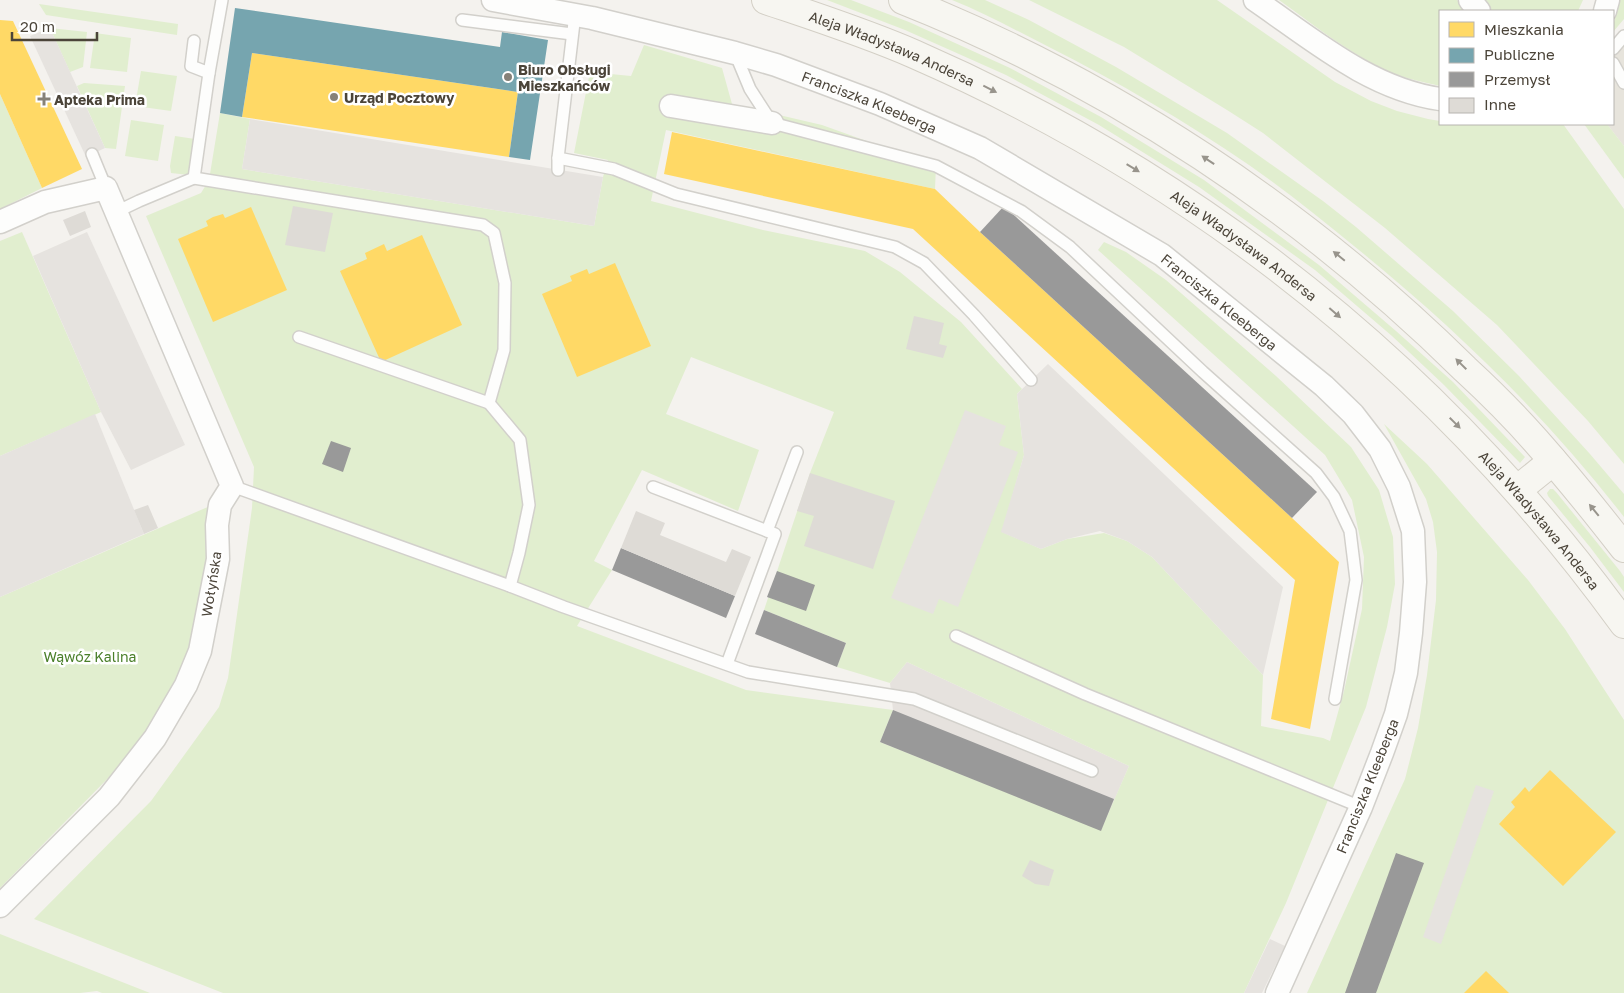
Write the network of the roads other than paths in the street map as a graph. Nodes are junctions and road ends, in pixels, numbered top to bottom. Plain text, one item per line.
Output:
1 (222, 0) edge
2 (494, 0) edge
3 (766, 0) edge
4 (903, 0) edge
5 (1255, 0) edge
6 (1470, 0) edge
7 (1478, 10) edge
8 (462, 20) dead end
9 (574, 24) junction
10 (1624, 36) edge
11 (194, 41) dead end
12 (1614, 48) edge
13 (735, 53) junction
14 (1614, 65) edge
15 (209, 73) junction
16 (1624, 83) edge
17 (1439, 99) edge
18 (671, 106) dead end
19 (772, 123) junction
20 (92, 154) dead end
21 (194, 178) junction
22 (106, 188) junction
23 (116, 212) junction
24 (0, 222) edge
25 (298, 338) dead end
26 (1031, 380) dead end
27 (489, 403) junction
28 (798, 452) dead end
29 (1553, 461) junction
30 (232, 486) junction
31 (653, 487) dead end
32 (1517, 490) junction
33 (768, 531) junction
34 (1624, 548) edge
35 (510, 586) junction
36 (1624, 624) edge
37 (956, 636) dead end
38 (727, 664) junction
39 (1334, 700) dead end
40 (1092, 771) dead end
41 (1361, 807) junction
42 (0, 906) edge
43 (1277, 993) edge

1 - 15 lane
2 - 9 street, Franciszka Kleeberga
3 -> 32 main road, Aleja Władysława Andersa
29 -> 4 main road
5 - 17 street
6 - 7 street
8 - 9 lane
9 - 13 street, Franciszka Kleeberga
9 - 26 lane
10 - 12 lane
11 - 15 lane
13 - 19 lane
13 - 41 street, Franciszka Kleeberga
14 - 16 lane
15 - 21 lane
18 - 19 street
19 - 39 lane
20 - 22 lane
21 - 23 lane
21 - 27 lane
22 - 23 street
22 - 24 street
23 - 30 street
25 - 27 lane
27 - 35 lane
28 - 33 lane
29 - 32 main road
34 -> 29 main road
30 - 35 lane
30 - 42 street, Wołyńska
31 - 33 lane
32 - 36 main road, Aleja Władysława Andersa
33 - 38 lane
35 - 38 lane
37 - 41 lane
38 - 40 lane
41 - 43 street, Franciszka Kleeberga

